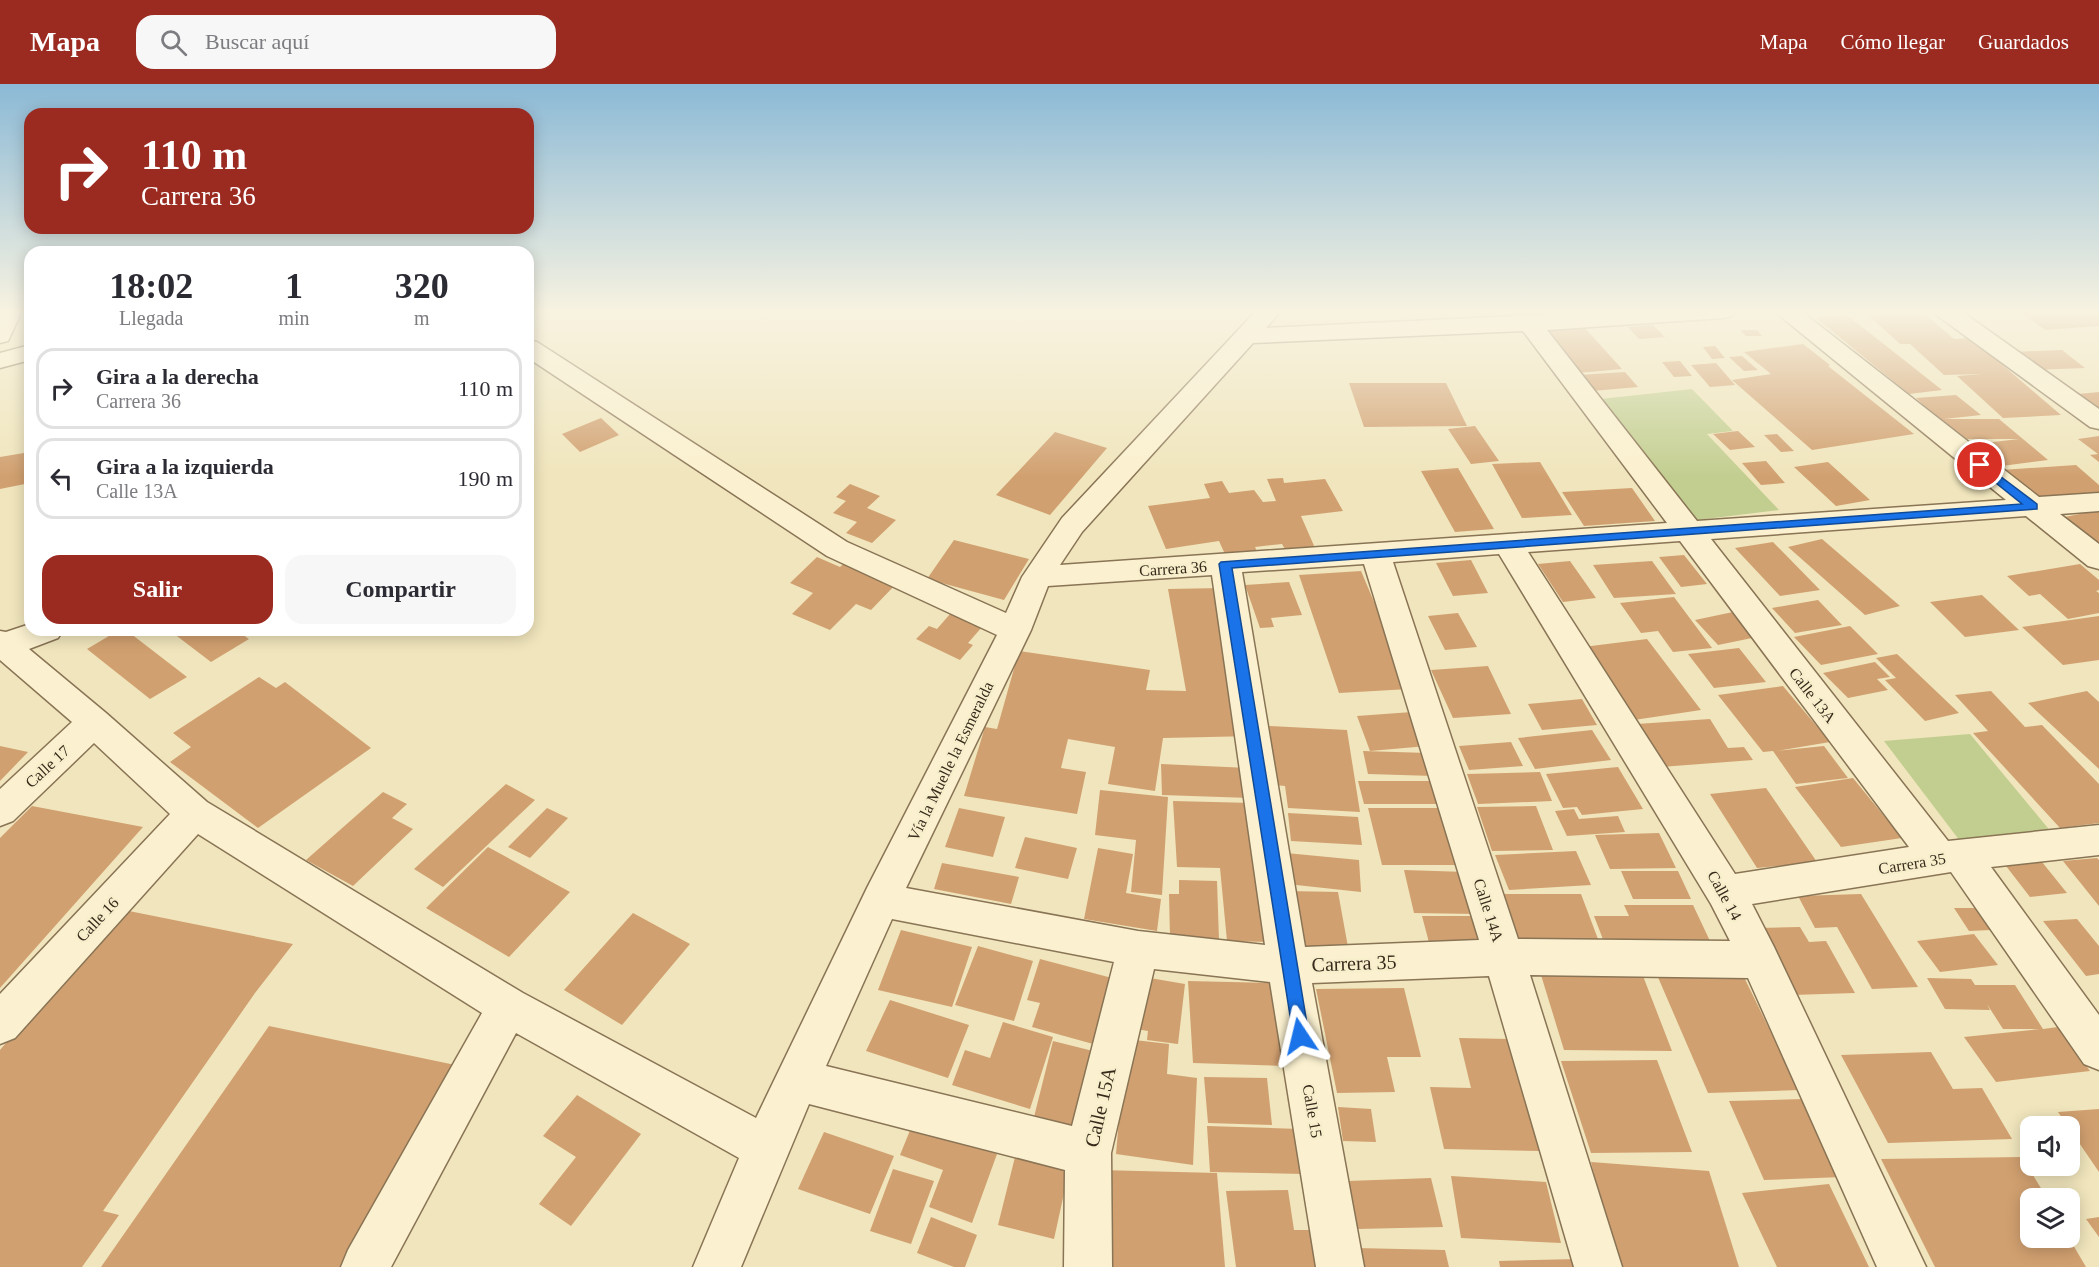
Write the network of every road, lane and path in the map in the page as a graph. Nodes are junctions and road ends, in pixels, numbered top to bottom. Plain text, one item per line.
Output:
1 (557, 366) edge
2 (1218, 366) edge
3 (1562, 366) edge
4 (1856, 366) edge
5 (2023, 366) edge
6 (2099, 421) edge
7 (2099, 502) edge
8 (2033, 507) junction
9 (1688, 532) junction
10 (1508, 544) junction
11 (1377, 554) junction
12 (2099, 559) edge
13 (1226, 564) junction
14 (1037, 577) junction
15 (1015, 630) junction
16 (26, 636) edge
17 (2, 643) edge
18 (94, 722) junction
19 (0, 811) edge
20 (194, 813) junction
21 (2099, 840) edge
22 (1949, 857) junction
23 (1725, 892) junction
24 (881, 900) junction
25 (1138, 949) junction
26 (1504, 957) junction
27 (1760, 960) junction
28 (1288, 966) junction
29 (508, 1007) junction
30 (0, 1024) edge
31 (2099, 1050) edge
32 (798, 1080) junction
33 (766, 1148) junction
34 (1088, 1153) junction
35 (365, 1267) edge
36 (717, 1267) edge
37 (1088, 1267) edge
38 (1340, 1267) edge
39 (1598, 1267) edge
40 (1902, 1267) edge

1 - 15 street
2 - 14 street, Vía la Muelle la Esmeralda
3 - 9 street, Calle 13A
4 - 8 street
5 - 6 street
7 - 8 street, Carrera 36
8 - 9 street, Carrera 36
8 - 12 street
9 - 10 street, Carrera 36
9 - 22 street, Calle 13A
10 - 11 street, Carrera 36
10 - 23 street, Calle 14
11 - 13 street, Carrera 36
11 - 26 street, Calle 14A
13 - 14 street, Carrera 36
13 - 28 street, Calle 15
14 - 15 street, Vía la Muelle la Esmeralda
15 - 24 street, Vía la Muelle la Esmeralda
16 - 17 street
17 - 18 street
18 - 19 street, Calle 17
18 - 20 street
20 - 29 street
20 - 30 street, Calle 16
21 - 22 street, Carrera 35
22 - 23 street, Carrera 35
22 - 31 street, Calle 13A
23 - 27 street, Calle 14
24 - 25 street, Carrera 35
24 - 32 street, Vía la Muelle la Esmeralda
25 - 28 street, Carrera 35
25 - 34 street, Calle 15A
26 - 27 street, Carrera 35
26 - 28 street, Carrera 35
26 - 39 street, Calle 14A
27 - 40 street, Calle 14
28 - 38 street, Calle 15
29 - 33 street
29 - 35 street
32 - 33 street, Vía la Muelle la Esmeralda
32 - 34 street
33 - 36 street, Vía la Muelle la Esmeralda
34 - 37 street, Calle 15A

